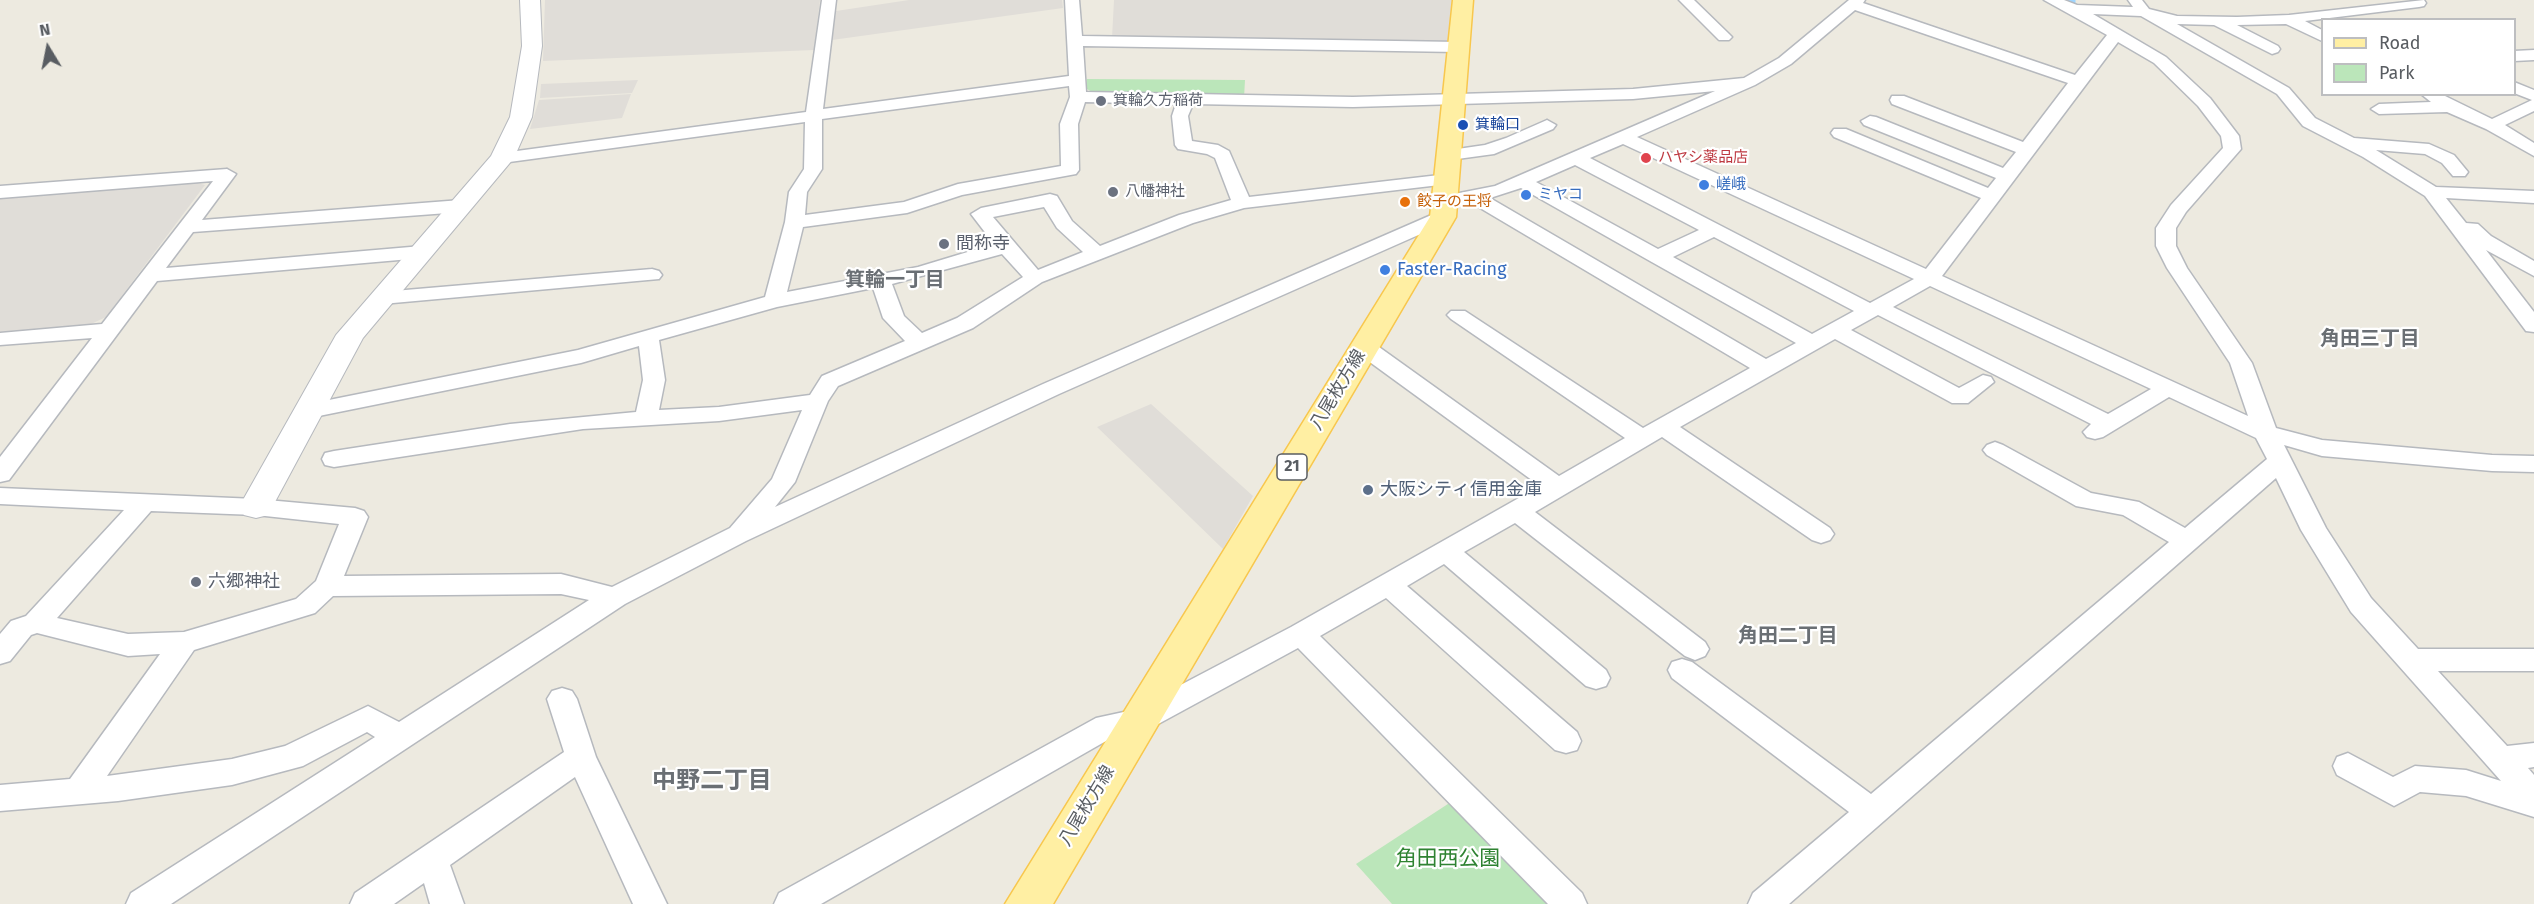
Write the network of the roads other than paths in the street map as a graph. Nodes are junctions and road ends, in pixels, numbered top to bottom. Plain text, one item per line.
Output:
1 (530, 0) edge
2 (829, 0) edge
3 (1072, 0) edge
4 (1463, 0) edge
5 (1686, 0) edge
6 (2051, 0) edge
7 (2354, 0) edge
8 (1855, 2) edge
9 (2419, 3) dead end
10 (2139, 6) edge
11 (2074, 9) junction
12 (2372, 9) junction
13 (2290, 12) junction
14 (2389, 18) edge
15 (2213, 19) junction
16 (2117, 33) junction
17 (2321, 35) edge
18 (1724, 37) dead end
19 (1074, 41) junction
20 (1458, 47) junction
21 (2272, 49) dead end
22 (2534, 55) edge
23 (2516, 56) edge
24 (2078, 81) junction
25 (1746, 83) junction
26 (1077, 88) junction
27 (2516, 88) edge
28 (2432, 96) edge
29 (2534, 96) edge
30 (1454, 99) junction
31 (1186, 100) junction
32 (1899, 100) dead end
33 (2534, 105) edge
34 (2448, 107) junction
35 (2379, 109) dead end
36 (814, 115) junction
37 (1870, 121) dead end
38 (1547, 125) dead end
39 (2492, 125) junction
40 (1840, 134) dead end
41 (1625, 138) junction
42 (2347, 143) junction
43 (2027, 150) junction
44 (2534, 151) edge
45 (502, 158) junction
46 (1576, 159) junction
47 (2459, 172) dead end
48 (2007, 176) junction
49 (1523, 182) junction
50 (1452, 190) junction
51 (0, 192) edge
52 (2435, 192) junction
53 (1992, 196) junction
54 (2534, 197) edge
55 (1242, 203) junction
56 (461, 206) junction
57 (795, 222) junction
58 (189, 227) junction
59 (1714, 230) junction
60 (1006, 247) junction
61 (423, 252) junction
62 (1098, 255) junction
63 (1657, 256) junction
64 (2534, 270) edge
65 (153, 275) junction
66 (652, 275) dead end
67 (1035, 278) junction
68 (1930, 278) junction
69 (880, 279) junction
70 (382, 298) junction
71 (774, 301) junction
72 (1874, 309) junction
73 (1458, 315) dead end
74 (2534, 326) edge
75 (108, 330) junction
76 (1835, 330) junction
77 (648, 336) junction
78 (0, 339) edge
79 (919, 342) junction
80 (1812, 343) junction
81 (1364, 347) junction
82 (1766, 368) junction
83 (1983, 382) dead end
84 (2167, 389) junction
85 (818, 402) junction
86 (309, 411) junction
87 (646, 418) junction
88 (1652, 433) junction
89 (2266, 433) junction
90 (1995, 450) dead end
91 (334, 459) dead end
92 (2281, 460) junction
93 (2534, 464) edge
94 (0, 474) edge
95 (1558, 487) junction
96 (0, 496) edge
97 (147, 501) junction
98 (256, 507) junction
99 (1517, 511) junction
100 (1821, 534) dead end
101 (737, 535) junction
102 (2187, 541) junction
103 (1446, 551) junction
104 (1388, 584) junction
105 (327, 586) junction
106 (615, 597) junction
107 (36, 623) junction
108 (1300, 634) junction
109 (184, 642) junction
110 (0, 653) edge
111 (2410, 660) junction
112 (2534, 660) edge
113 (1596, 678) dead end
114 (562, 699) dead end
115 (1139, 721) junction
116 (400, 738) junction
117 (1566, 741) dead end
118 (2534, 755) edge
119 (581, 757) junction
120 (2500, 759) junction
121 (2348, 766) dead end
122 (79, 791) junction
123 (2534, 796) edge
124 (0, 798) edge
125 (2534, 804) edge
126 (1872, 812) junction
127 (432, 859) junction
128 (143, 904) edge
129 (367, 904) edge
130 (447, 904) edge
131 (650, 904) edge
132 (791, 904) edge
133 (1028, 904) edge
134 (1570, 904) edge
135 (1765, 904) edge

1 - 45 street
2 - 36 street
3 - 19 street
4 - 20 main road, 八尾枚方線 / 21
5 - 18 street
6 - 11 street
7 - 12 street
8 - 24 street
8 - 25 street
9 - 12 street
10 - 11 street
10 - 15 street
10 - 42 street
11 - 16 street
12 - 13 street
12 - 14 street
13 - 15 street
13 - 17 street
15 - 21 street
16 - 24 street
16 - 89 street
19 - 20 street
19 - 26 street
20 - 30 main road, 八尾枚方線 / 21
22 - 23 street
24 - 43 street
25 - 30 street
25 - 41 street
26 - 31 street
26 - 36 street
26 - 57 street
27 - 29 street
28 - 34 street
30 - 31 street
30 - 50 main road, 八尾枚方線 / 21
31 - 55 street
32 - 43 street
33 - 39 street
34 - 35 street
34 - 39 street
36 - 45 street
36 - 57 street
37 - 48 street
38 - 50 street
39 - 44 street
40 - 53 street
41 - 46 street
41 - 68 street
42 - 47 street
42 - 52 street
43 - 48 street
45 - 56 street
46 - 49 street
46 - 59 street
48 - 53 street
49 - 50 street
49 - 63 street
50 - 55 street
50 - 81 main road, 八尾枚方線 / 21
50 - 82 street
50 - 101 street
51 - 58 street
52 - 54 street
52 - 64 street
52 - 74 street
53 - 68 street
55 - 62 street
56 - 58 street
56 - 61 street
57 - 71 street
58 - 65 street
59 - 63 street
59 - 72 street
60 - 62 street
60 - 67 street
60 - 69 street
61 - 65 street
61 - 70 street
62 - 67 street
63 - 80 street
65 - 75 street
66 - 70 street
67 - 79 street
68 - 72 street
68 - 84 street
69 - 71 street
69 - 79 street
70 - 86 street
71 - 77 street
72 - 76 street
72 - 84 street
73 - 88 street
75 - 78 street
75 - 94 street
76 - 80 street
76 - 83 street
77 - 86 street
77 - 87 street
79 - 85 street
80 - 82 street
81 - 95 street
81 - 115 main road, 八尾枚方線 / 21
82 - 88 street
84 - 89 street
85 - 87 street
85 - 101 street
86 - 98 street
87 - 91 street
88 - 95 street
88 - 100 street
89 - 92 street
89 - 93 street
90 - 102 street
92 - 102 street
92 - 111 street
95 - 99 street
96 - 97 street
97 - 98 street
97 - 107 street
98 - 105 street
99 - 103 street
99 - 126 street
101 - 106 street
102 - 126 street
103 - 104 street
103 - 113 street
104 - 108 street
104 - 117 street
105 - 106 street
105 - 109 street
106 - 116 street
107 - 109 street
107 - 110 street
108 - 115 street
108 - 134 street
109 - 122 street
111 - 112 street
111 - 120 street
114 - 119 street
115 - 132 street
115 - 133 main road, 八尾枚方線 / 21
116 - 122 street
116 - 128 street
118 - 120 street
119 - 127 street
119 - 131 street
120 - 123 street
121 - 125 street
122 - 124 street
126 - 135 street
127 - 129 street
127 - 130 street

